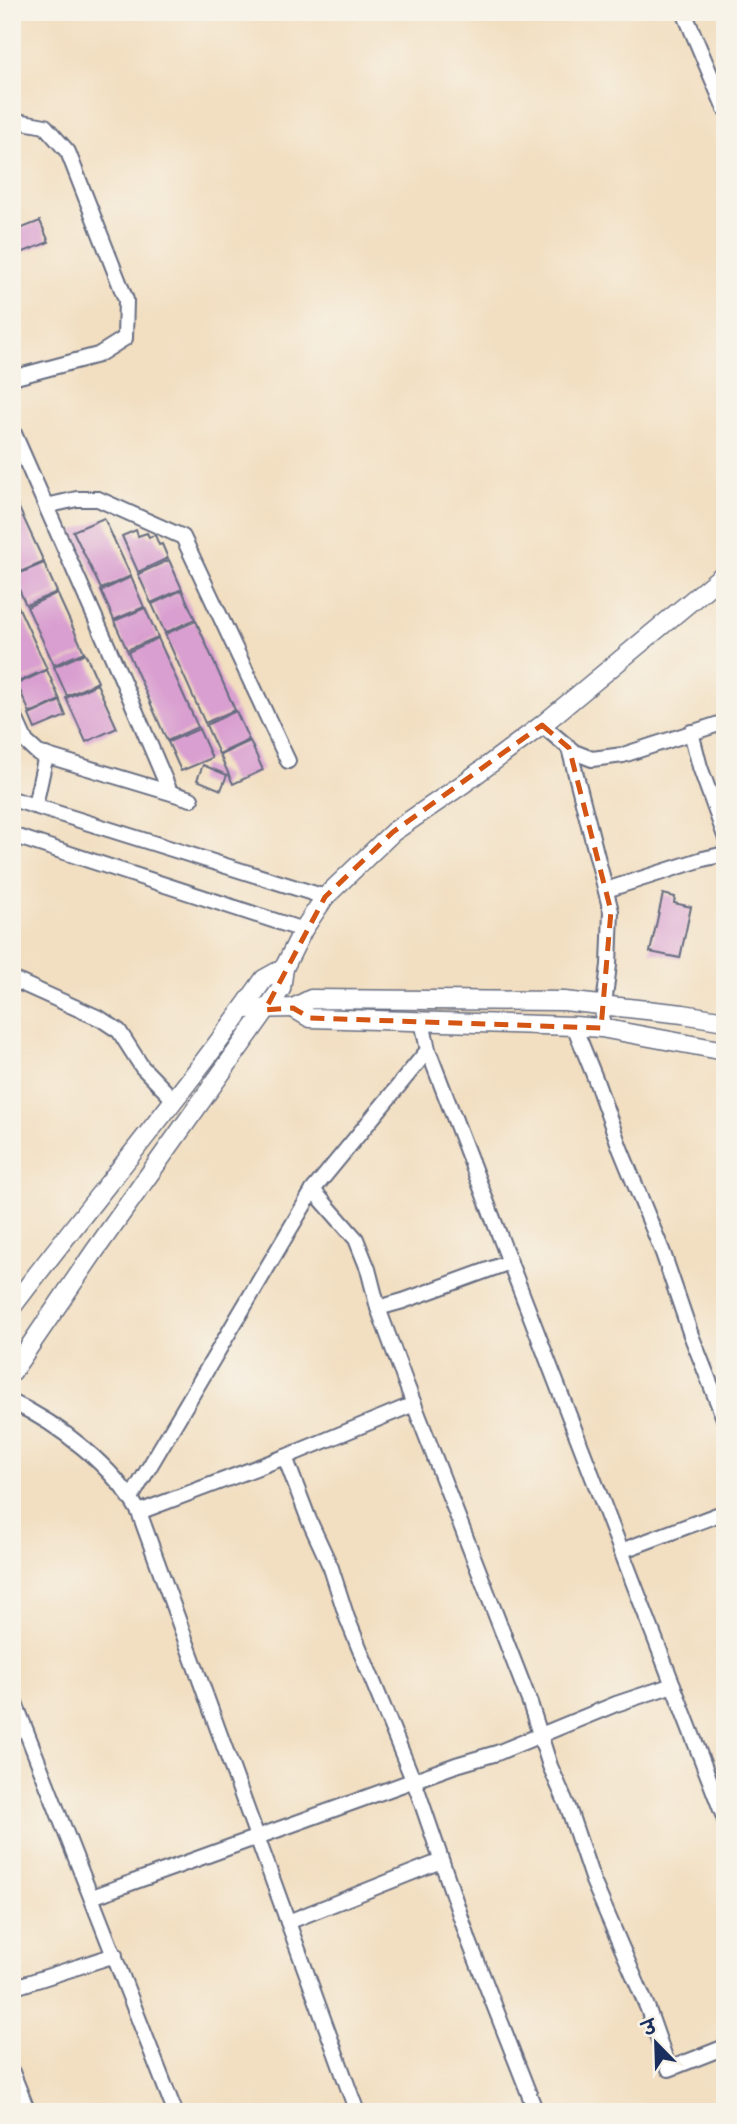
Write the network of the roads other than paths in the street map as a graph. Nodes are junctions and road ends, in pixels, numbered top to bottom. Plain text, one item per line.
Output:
1 (684, 12) edge
2 (725, 110) edge
3 (12, 120) edge
4 (12, 378) edge
5 (12, 429) edge
6 (46, 506) junction
7 (725, 573) edge
8 (12, 711) edge
9 (725, 722) edge
10 (542, 725) junction
11 (691, 732) junction
12 (569, 748) junction
13 (46, 755) junction
14 (288, 761) dead end
15 (170, 792) junction
16 (12, 799) edge
17 (191, 799) dead end
18 (35, 806) junction
19 (12, 835) edge
20 (725, 836) edge
21 (725, 854) edge
22 (606, 890) junction
23 (325, 897) junction
24 (303, 930) junction
25 (284, 968) junction
26 (12, 979) edge
27 (603, 1005) junction
28 (293, 1008) junction
29 (243, 1009) junction
30 (265, 1010) junction
31 (422, 1021) junction
32 (725, 1021) edge
33 (574, 1026) junction
34 (601, 1028) junction
35 (428, 1050) junction
36 (725, 1051) edge
37 (174, 1100) junction
38 (313, 1190) junction
39 (510, 1262) junction
40 (12, 1307) edge
41 (378, 1308) junction
42 (12, 1372) edge
43 (12, 1402) edge
44 (414, 1404) junction
45 (725, 1421) edge
46 (285, 1457) junction
47 (131, 1498) junction
48 (139, 1512) junction
49 (725, 1512) edge
50 (621, 1551) junction
51 (673, 1685) junction
52 (12, 1695) edge
53 (540, 1735) junction
54 (414, 1782) junction
55 (725, 1820) edge
56 (257, 1837) junction
57 (441, 1861) junction
58 (92, 1896) junction
59 (288, 1922) junction
60 (115, 1955) junction
61 (12, 1989) edge
62 (725, 2047) edge
63 (12, 2071) edge
64 (27, 2112) edge
65 (175, 2112) edge
66 (357, 2112) edge
67 (536, 2112) edge

1 - 2 street
3 - 4 street
5 - 6 street
6 - 14 street
6 - 15 street
7 - 10 street
8 - 13 street
9 - 11 street
10 - 12 street
10 - 23 street
11 - 12 street
11 - 20 street
12 - 22 street
13 - 15 street
13 - 18 street
15 - 17 street
16 - 18 street
18 - 23 street
19 - 24 street
21 - 22 street
22 - 27 street
23 - 24 street
24 - 25 street
25 - 29 street
25 - 30 street
26 - 37 street
27 - 28 street
27 - 32 street
27 - 34 street
28 - 30 street
28 - 31 street
29 - 30 street
29 - 37 street
30 - 42 street
31 - 33 street
31 - 35 street
33 - 34 street
33 - 45 street
34 - 36 street
35 - 38 street
35 - 39 street
37 - 40 street
38 - 41 street
38 - 47 street
39 - 41 street
39 - 50 street
41 - 44 street
43 - 47 street
44 - 46 street
44 - 53 street
46 - 48 street
46 - 54 street
47 - 48 street
48 - 56 street
49 - 50 street
50 - 51 street
51 - 53 street
51 - 55 street
52 - 58 street
53 - 54 street
53 - 62 street
54 - 56 street
54 - 57 street
56 - 58 street
56 - 59 street
57 - 59 street
57 - 67 street
58 - 60 street
59 - 66 street
60 - 61 street
60 - 65 street
63 - 64 street

